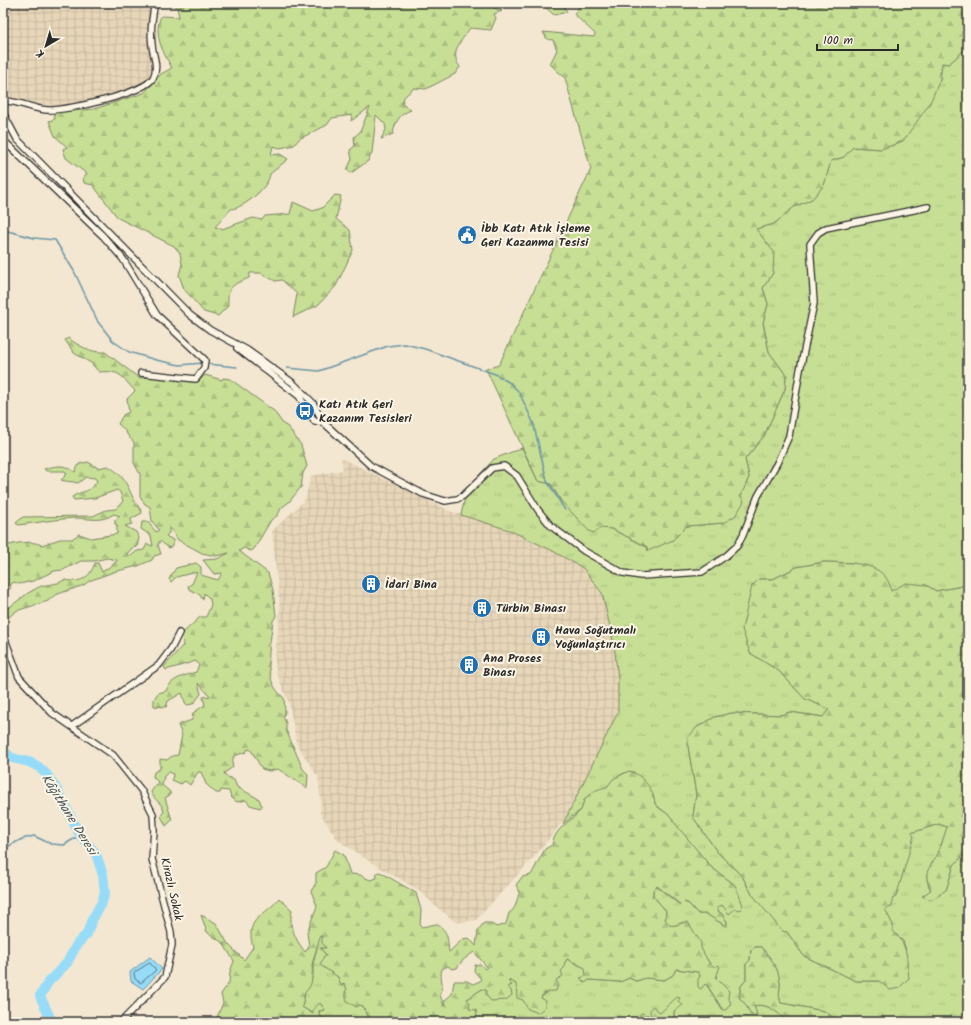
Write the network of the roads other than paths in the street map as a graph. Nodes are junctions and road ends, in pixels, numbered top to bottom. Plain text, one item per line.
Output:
1 (155, 3) edge
2 (5, 101) dead end
3 (3, 113) edge
4 (3, 140) edge
5 (928, 207) dead end
6 (142, 373) dead end
7 (180, 633) dead end
8 (3, 634) edge
9 (72, 726) junction
10 (121, 1022) edge

1 - 2 street
3 - 5 street
4 - 6 street
7 - 9 street
8 - 9 street, Kirazlı Sokak
9 - 10 street, Kirazlı Sokak

